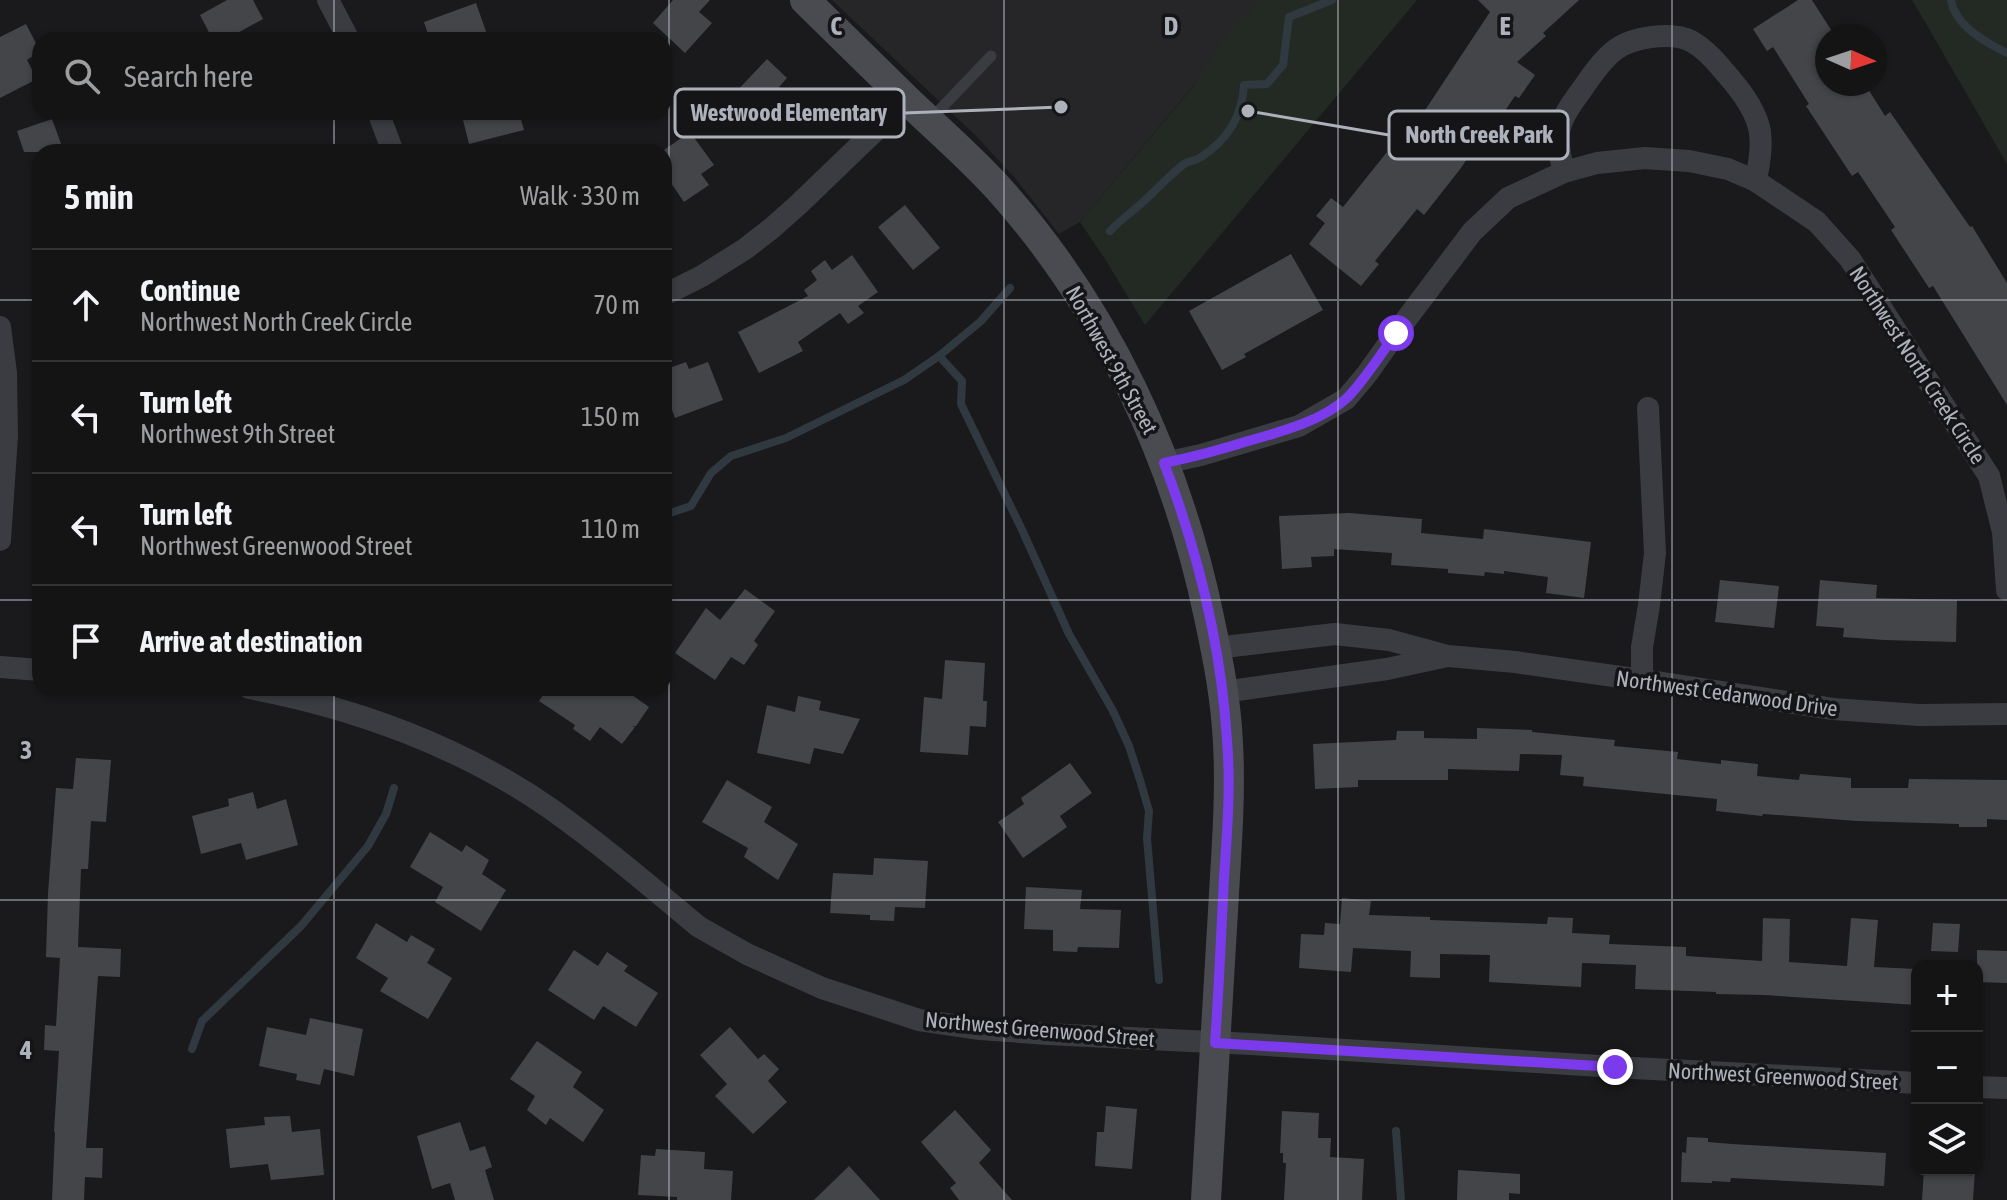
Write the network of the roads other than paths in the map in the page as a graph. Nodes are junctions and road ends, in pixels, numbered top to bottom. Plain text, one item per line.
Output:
1 (328, 0) edge
2 (805, 0) edge
3 (345, 32) edge
4 (991, 56) dead end
5 (907, 100) junction
6 (381, 120) edge
7 (930, 120) junction
8 (390, 144) edge
9 (1564, 172) junction
10 (1756, 181) junction
11 (672, 291) edge
12 (0, 327) edge
13 (1648, 408) dead end
14 (1164, 463) junction
15 (0, 540) edge
16 (2007, 590) edge
17 (1216, 648) junction
18 (1448, 656) junction
19 (0, 667) edge
20 (32, 669) edge
21 (1642, 680) junction
22 (1223, 692) junction
23 (287, 696) edge
24 (2007, 714) edge
25 (1215, 1043) junction
26 (1911, 1083) edge
27 (1983, 1087) edge
28 (2007, 1088) edge
29 (1206, 1200) edge

1 - 3 street
2 - 5 street, Northwest 9th Street
4 - 7 lane
5 - 7 street, Northwest 9th Street
5 - 11 street
6 - 8 street
7 - 14 street, Northwest 9th Street
9 - 10 street, Northwest North Creek Circle
9 - 10 street
9 - 14 street, Northwest North Creek Circle
10 - 16 street, Northwest North Creek Circle
12 - 15 street
13 - 21 street
14 - 17 street, Northwest 9th Street
17 - 18 street, Northwest Cedarwood Drive
17 - 22 street, Northwest 9th Street
18 - 21 street, Northwest Cedarwood Drive
18 - 22 street, Northwest Cedarwood Drive
19 - 20 street
21 - 24 street, Northwest Cedarwood Drive
22 - 25 street, Northwest 9th Street
23 - 25 street, Northwest Greenwood Street
25 - 26 street, Northwest Greenwood Street
25 - 29 street, Northwest 9th Street
27 - 28 street

